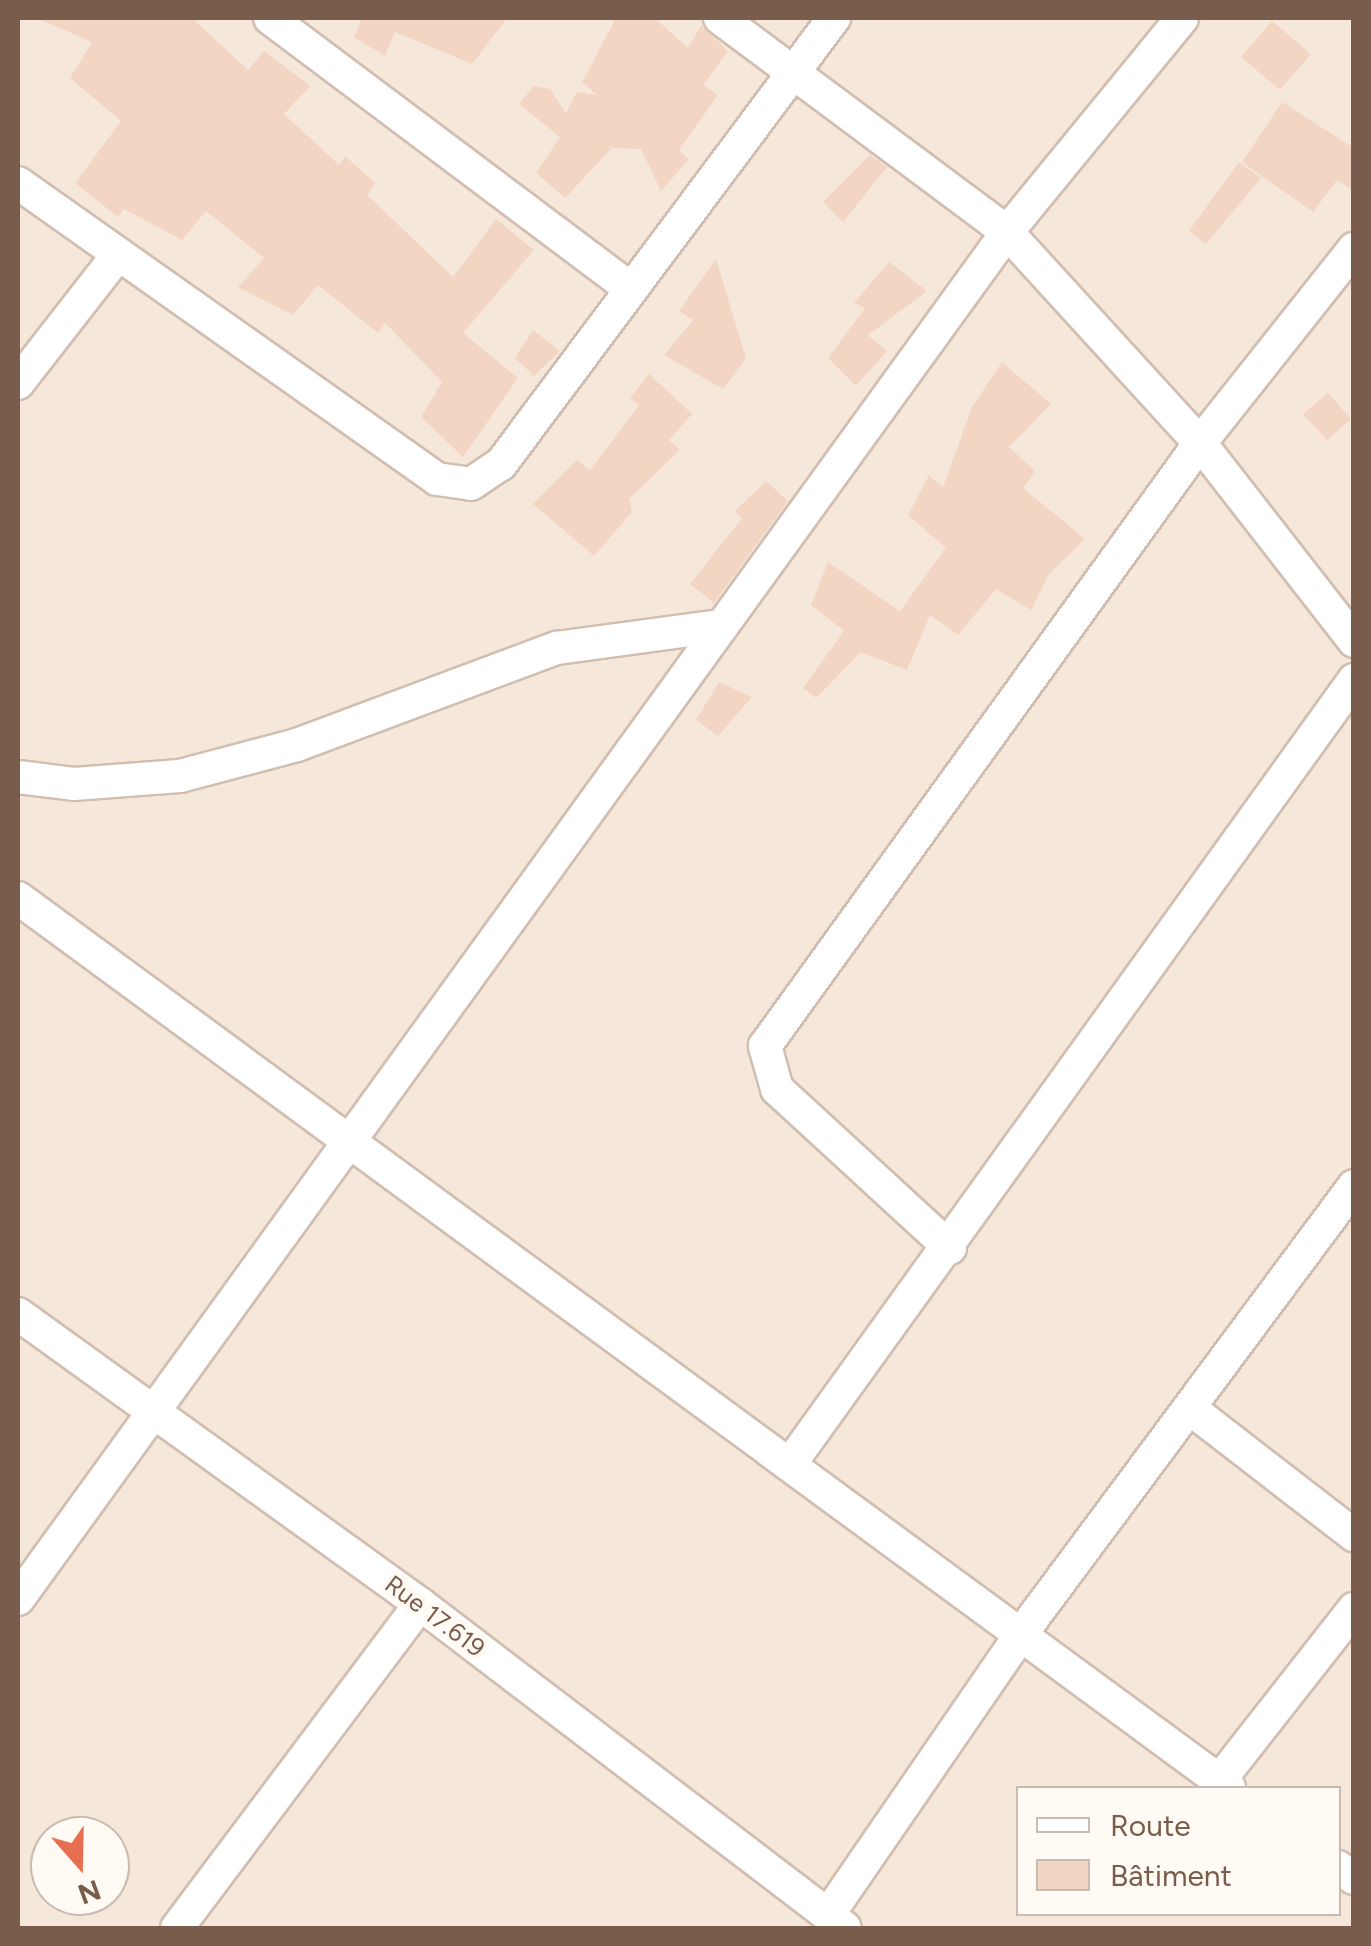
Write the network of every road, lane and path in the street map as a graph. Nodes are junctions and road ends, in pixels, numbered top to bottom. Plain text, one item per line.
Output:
1 (270, 18) edge
2 (720, 18) edge
3 (834, 18) edge
4 (1182, 18) edge
5 (792, 71) junction
6 (18, 182) edge
7 (1007, 232) junction
8 (1354, 249) edge
9 (117, 256) junction
10 (630, 288) junction
11 (18, 383) edge
12 (1200, 443) junction
13 (719, 626) junction
14 (1354, 641) edge
15 (1354, 680) edge
16 (18, 777) edge
17 (18, 898) edge
18 (346, 1135) junction
19 (1354, 1186) edge
20 (950, 1248) junction
21 (18, 1314) edge
22 (156, 1408) junction
23 (1192, 1410) junction
24 (790, 1464) junction
25 (1354, 1535) edge
26 (18, 1598) edge
27 (420, 1604) junction
28 (1354, 1610) edge
29 (1021, 1634) junction
30 (1224, 1785) edge
31 (836, 1922) edge
32 (186, 1925) edge

1 - 10 street
2 - 5 street
3 - 5 street
4 - 7 street
5 - 7 street
5 - 10 street
6 - 9 street
7 - 12 street
7 - 13 street
8 - 12 street
9 - 10 street
9 - 11 street
12 - 14 street
12 - 20 street
13 - 16 street
13 - 18 street
15 - 20 street
17 - 18 street
18 - 22 street
18 - 24 street
19 - 23 street
20 - 24 street
21 - 22 street, Rue 17.619
22 - 26 street
22 - 27 street, Rue 17.619
23 - 25 street
23 - 29 street
24 - 29 street
27 - 31 street, Rue 17.619
27 - 32 street
28 - 30 street
29 - 30 street
29 - 31 street

